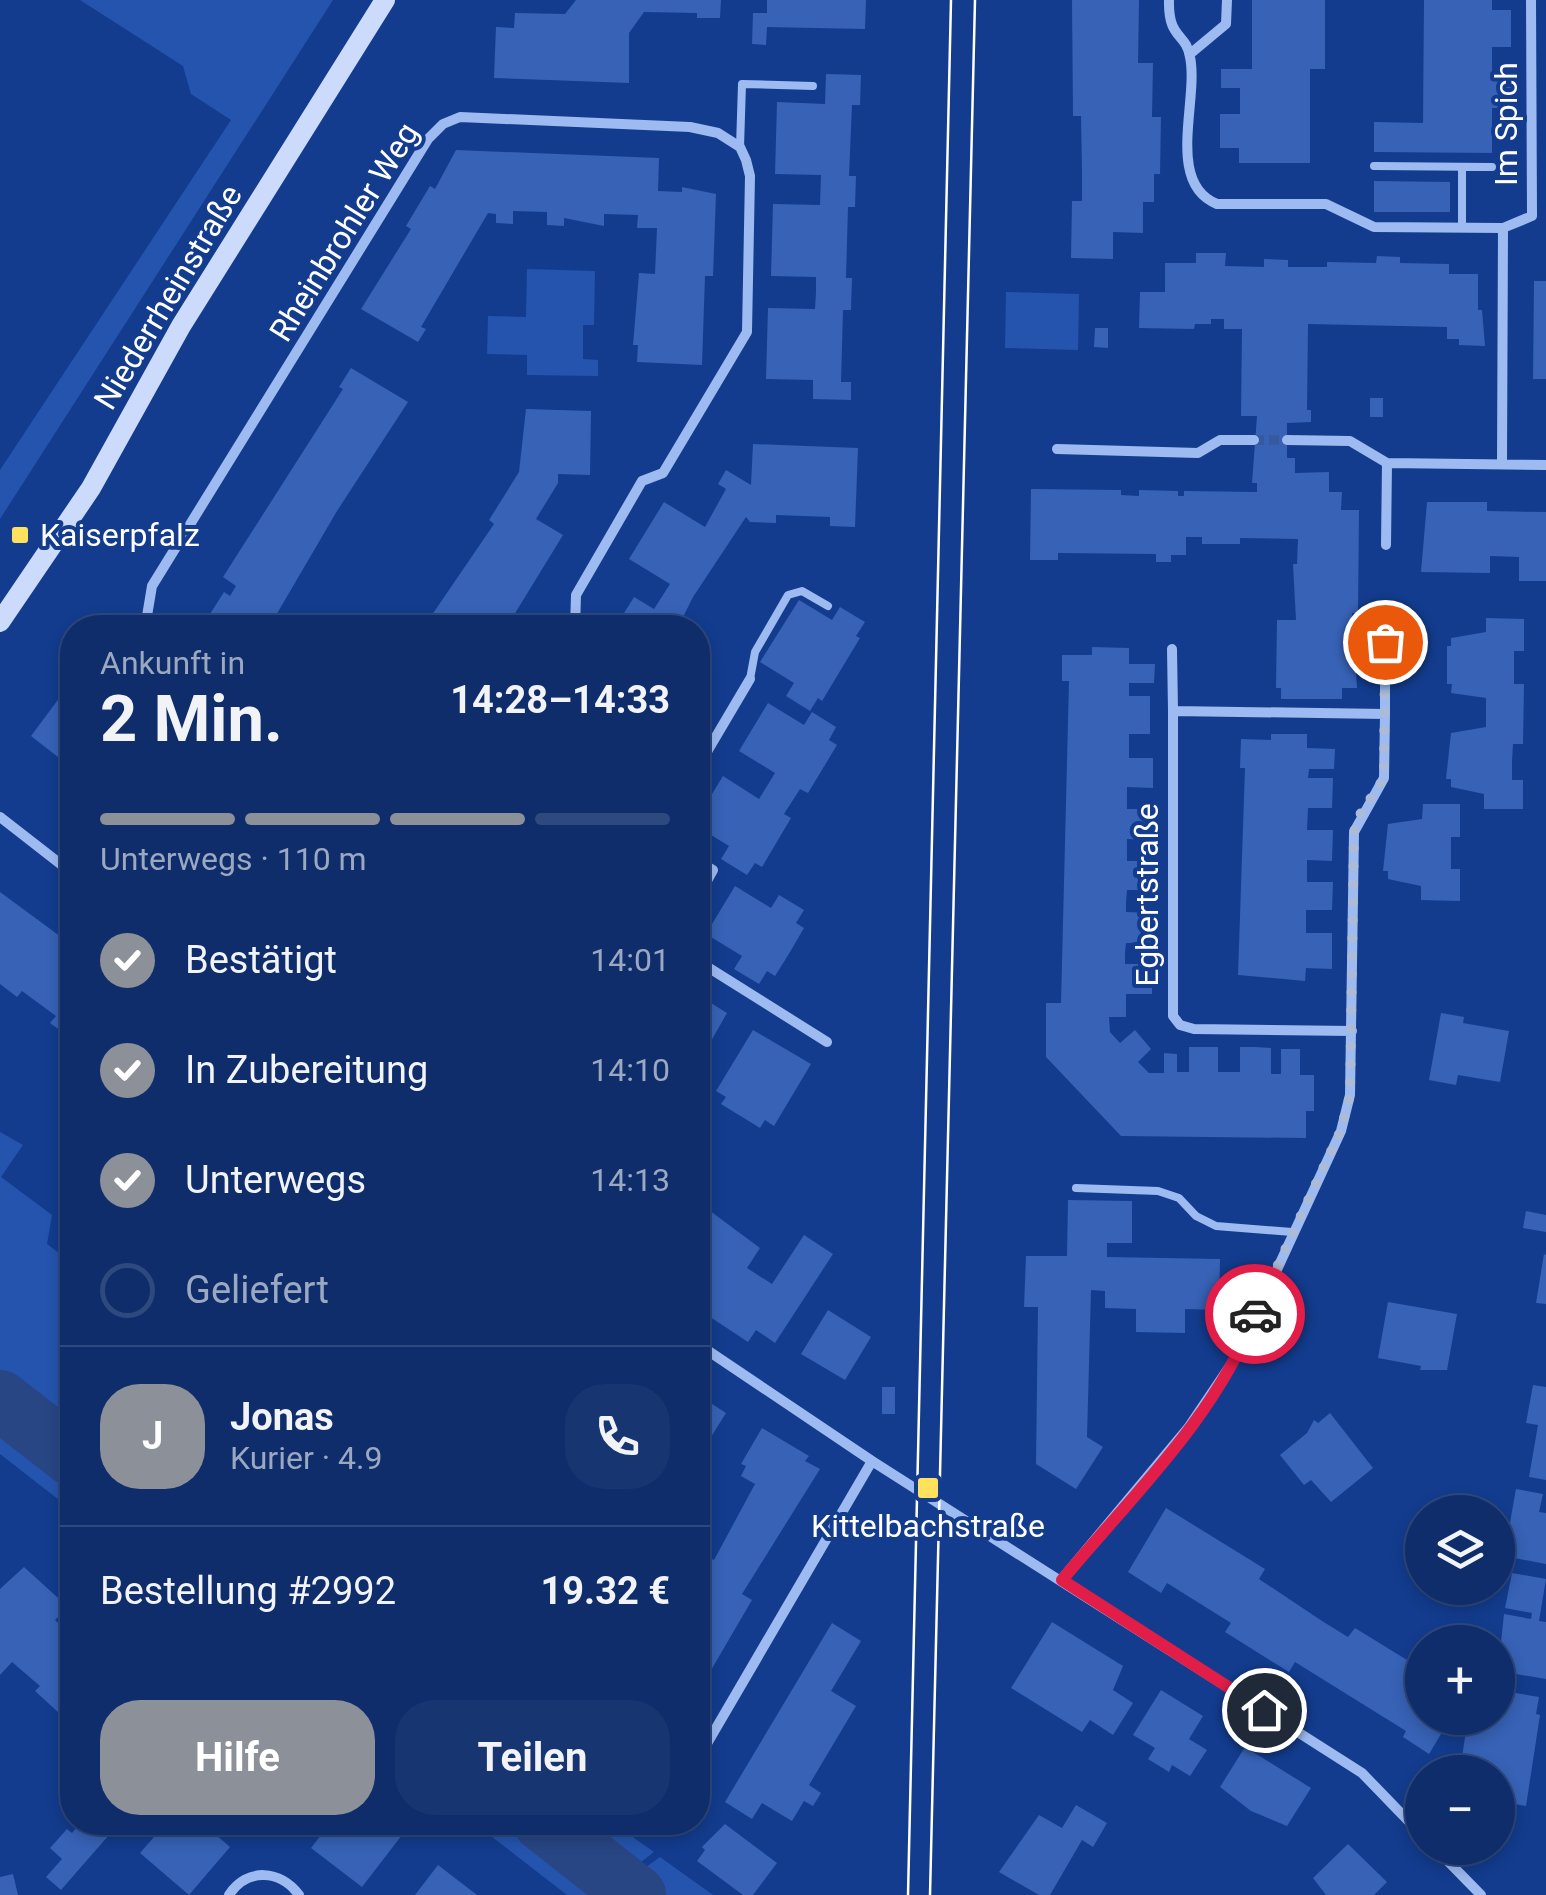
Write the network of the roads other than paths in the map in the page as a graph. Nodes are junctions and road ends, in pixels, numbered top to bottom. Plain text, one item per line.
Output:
1 (386, 0) edge
2 (1169, 0) edge
3 (1226, 0) edge
4 (1531, 0) edge
5 (1190, 54) junction
6 (812, 86) dead end
7 (740, 147) junction
8 (1374, 166) dead end
9 (1462, 167) junction
10 (1492, 167) dead end
11 (1462, 228) junction
12 (1503, 228) junction
13 (1254, 440) tunnel mouth
14 (1287, 440) tunnel mouth
15 (1057, 450) dead end
16 (1387, 464) junction
17 (1502, 464) junction
18 (1546, 465) edge
19 (1386, 545) dead end
20 (828, 606) dead end
21 (1386, 607) dead end
22 (147, 615) edge
23 (575, 615) edge
24 (0, 622) edge
25 (1172, 649) dead end
26 (750, 679) joint
27 (1173, 711) junction
28 (1385, 714) junction
29 (710, 746) edge
30 (0, 817) edge
31 (60, 864) edge
32 (710, 969) edge
33 (1352, 1031) junction
34 (826, 1042) dead end
35 (1076, 1188) dead end
36 (1292, 1232) junction
37 (710, 1352) edge
38 (872, 1462) junction
39 (1062, 1580) junction
40 (710, 1739) edge
41 (1405, 1817) edge
42 (1452, 1865) edge
43 (229, 1895) edge
44 (299, 1895) edge
45 (1481, 1895) edge

1 - 24 main road, Niederrheinstraße
2 - 5 street, Im Spich
3 - 5 street
4 - 12 street, Im Spich
5 - 11 street, Im Spich
6 - 7 lane
7 - 22 street, Rheinbrohler Weg
7 - 23 street
8 - 9 lane
9 - 10 lane
9 - 11 lane
11 - 12 street, Im Spich
12 - 17 street, Im Spich
13 - 15 street
14 - 16 street
16 - 17 street
16 - 19 street
17 - 18 street
20 - 26 lane
21 - 28 street
25 - 27 street, Egbertstraße
26 - 29 street
27 - 28 street
27 - 33 street, Egbertstraße
28 - 33 street
30 - 31 street
32 - 34 street
33 - 36 street
35 - 36 lane
36 - 39 street
37 - 38 street
38 - 39 street
38 - 40 street
39 - 41 street
42 - 45 street
43 - 44 street

